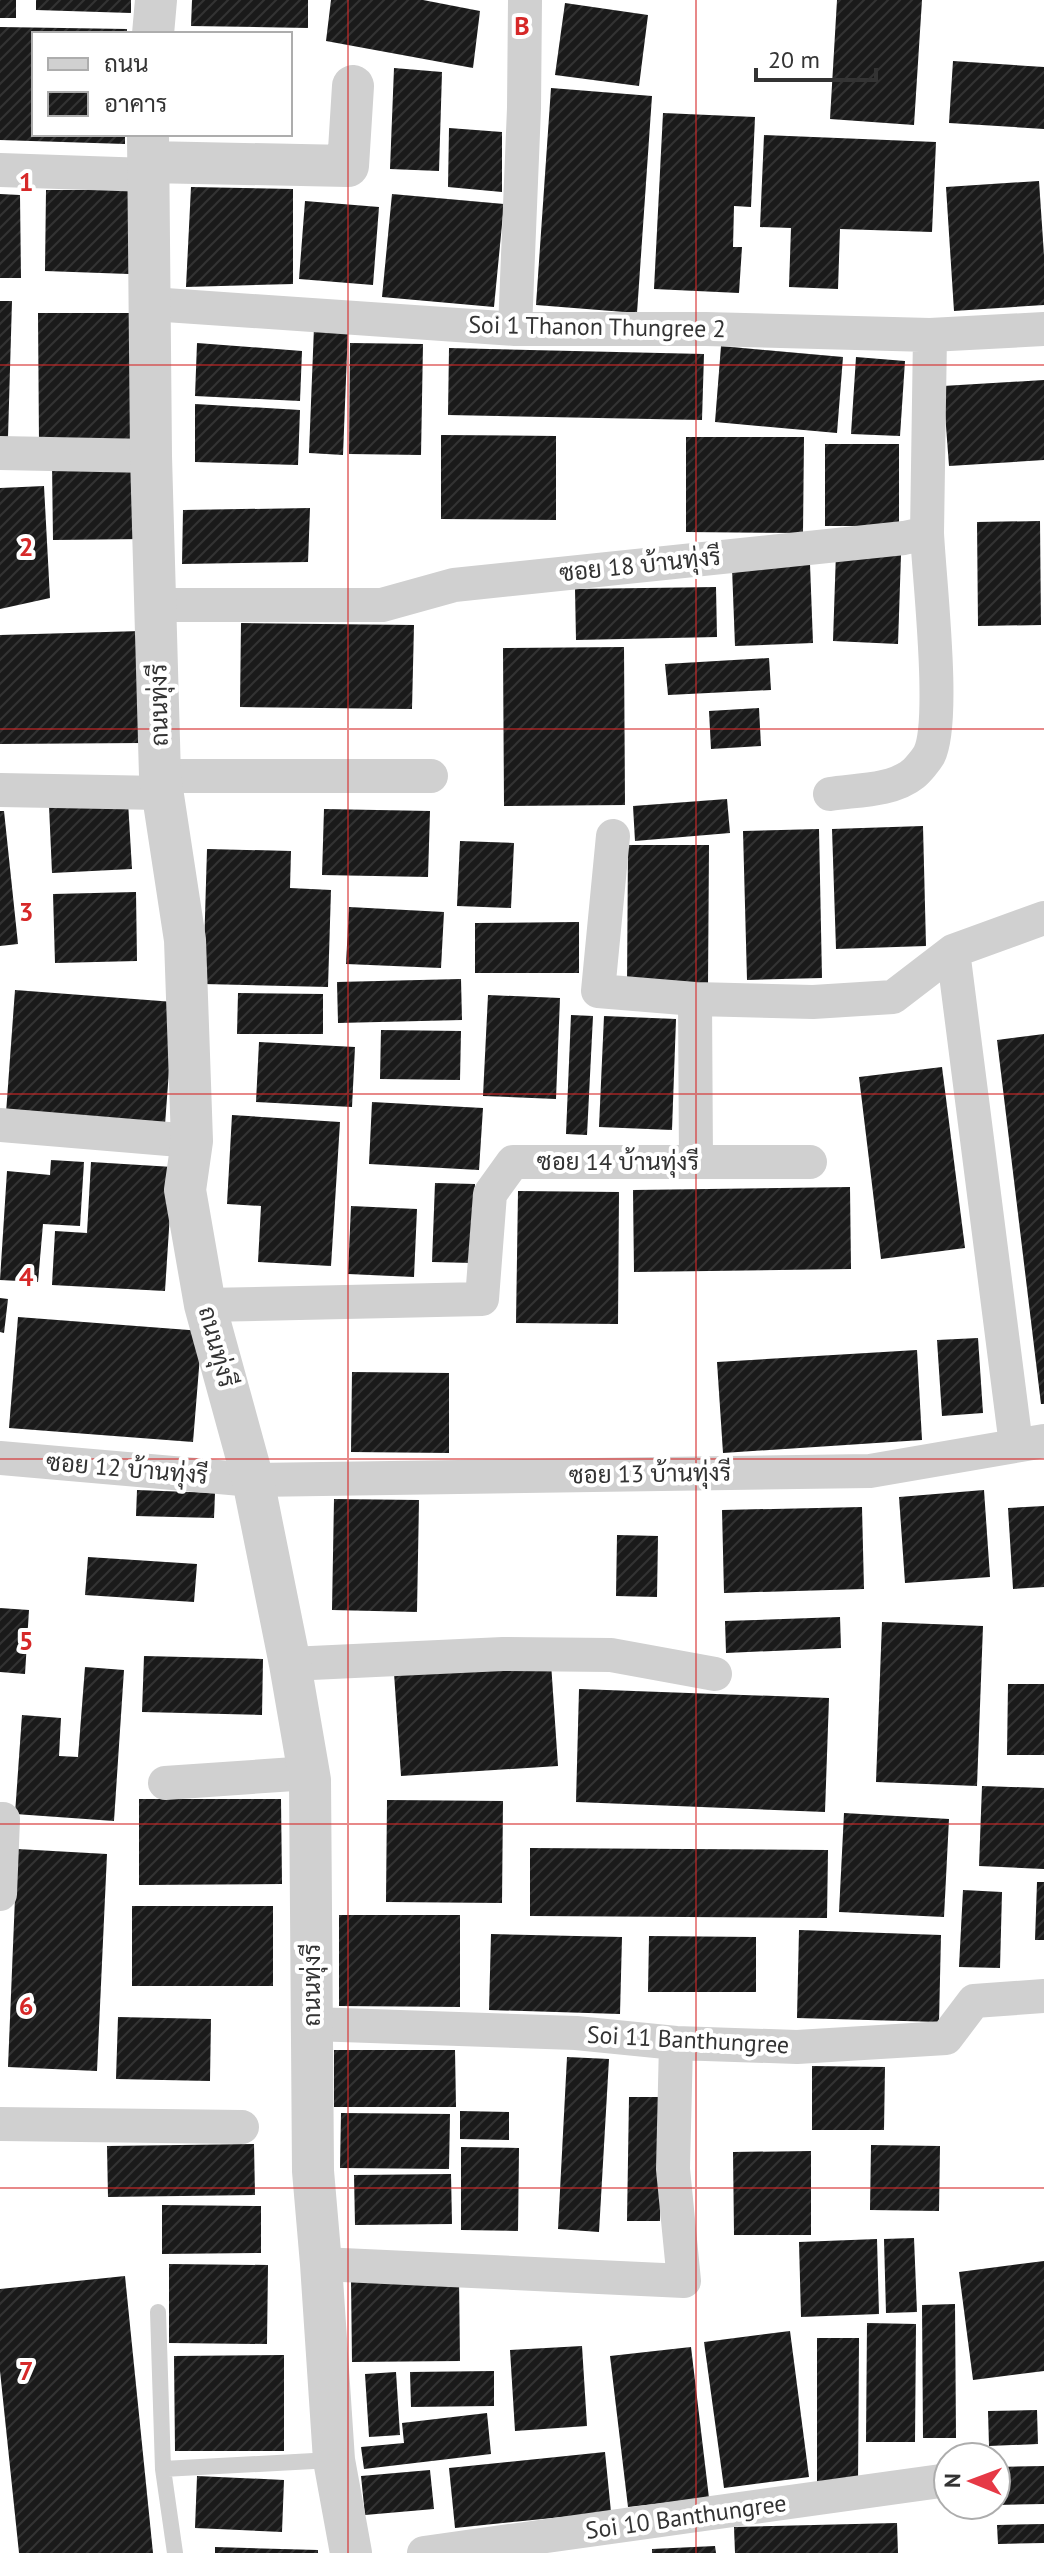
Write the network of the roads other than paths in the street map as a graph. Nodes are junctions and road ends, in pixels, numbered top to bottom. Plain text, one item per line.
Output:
1 (156, 0) edge
2 (525, 0) edge
3 (153, 32) edge
4 (353, 86) dead end
5 (148, 157) edge
6 (0, 170) edge
7 (151, 304) junction
8 (515, 329) junction
9 (1044, 329) edge
10 (930, 335) junction
11 (0, 453) edge
12 (151, 456) junction
13 (927, 533) junction
14 (156, 605) junction
15 (431, 776) dead end
16 (161, 785) junction
17 (0, 790) edge
18 (830, 794) dead end
19 (613, 836) dead end
20 (1044, 918) edge
21 (953, 951) junction
22 (695, 999) junction
23 (0, 1125) edge
24 (192, 1141) junction
25 (696, 1162) junction
26 (810, 1162) dead end
27 (205, 1305) junction
28 (1030, 1443) edge
29 (0, 1458) edge
30 (253, 1480) junction
31 (290, 1664) junction
32 (715, 1674) dead end
33 (309, 1773) junction
34 (165, 1783) dead end
35 (0, 1819) edge
36 (0, 1894) edge
37 (1044, 1996) edge
38 (312, 2024) junction
39 (676, 2043) junction
40 (0, 2124) edge
41 (242, 2127) dead end
42 (321, 2264) junction
43 (158, 2312) dead end
44 (334, 2460) junction
45 (163, 2469) junction
46 (932, 2482) edge
47 (175, 2553) edge
48 (351, 2553) edge
49 (424, 2553) edge

1 - 3 street
2 - 8 street
4 - 5 street
5 - 6 street
5 - 7 street, ถนนทุ่งรี
7 - 8 street, Soi 1 Thanon Thungree 2
7 - 12 street, ถนนทุ่งรี
8 - 10 street, Soi 1 Thanon Thungree 2
9 - 10 street, Soi 1 Thanon Thungree 2
10 - 13 street
11 - 12 street
12 - 14 street, ถนนทุ่งรี
13 - 14 street, ซอย 18 บ้านทุ่งรี
13 - 18 street
14 - 16 street, ถนนทุ่งรี
15 - 16 street
16 - 17 street
16 - 24 street, ถนนทุ่งรี
19 - 22 street
20 - 21 street
21 - 22 street
21 - 28 street
22 - 25 street
23 - 24 street
24 - 27 street, ถนนทุ่งรี
25 - 26 street, ซอย 14 บ้านทุ่งรี
25 - 27 street, ซอย 14 บ้านทุ่งรี
27 - 30 street, ถนนทุ่งรี
28 - 30 street, ซอย 13 บ้านทุ่งรี
29 - 30 street, ซอย 12 บ้านทุ่งรี
30 - 31 street, ถนนทุ่งรี
31 - 32 street
31 - 33 street, ถนนทุ่งรี
33 - 34 street
33 - 38 street, ถนนทุ่งรี
35 - 36 street
37 - 39 street, Soi 11 Banthungree
38 - 39 street, Soi 11 Banthungree
38 - 42 street, ถนนทุ่งรี
39 - 42 street
40 - 41 street
42 - 44 street, ถนนทุ่งรี
43 - 45 lane
44 - 45 lane
44 - 48 street, ถนนทุ่งรี
45 - 47 lane
46 - 49 street, Soi 10 Banthungree

